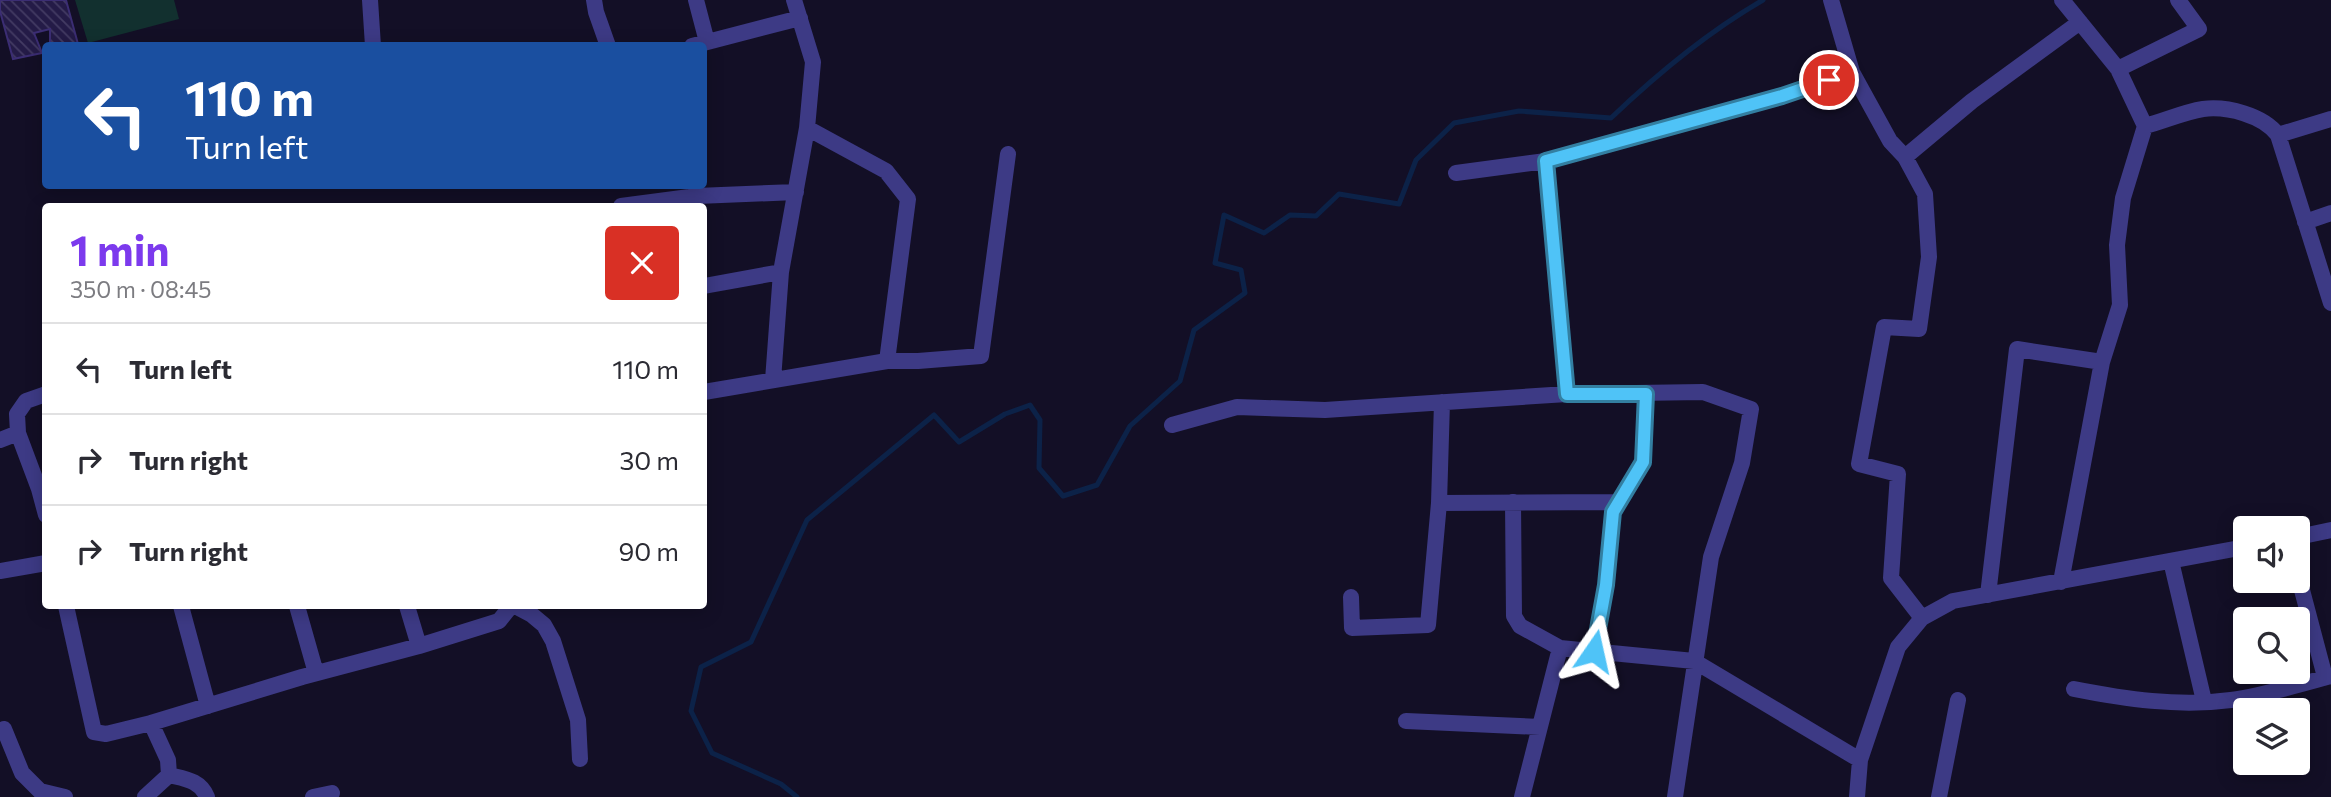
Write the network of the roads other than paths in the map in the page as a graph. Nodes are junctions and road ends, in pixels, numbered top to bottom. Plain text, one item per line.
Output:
1 (370, 0) edge
2 (594, 0) edge
3 (696, 0) edge
4 (794, 0) edge
5 (1830, 0) edge
6 (2062, 0) edge
7 (2178, 0) edge
8 (800, 18) junction
9 (2080, 22) junction
10 (373, 42) edge
11 (607, 42) edge
12 (700, 42) edge
13 (704, 42) edge
14 (2118, 69) junction
15 (1852, 72) junction
16 (2331, 119) edge
17 (2145, 126) junction
18 (807, 128) junction
19 (2278, 135) junction
20 (1008, 154) dead end
21 (1905, 156) junction
22 (1546, 161) junction
23 (1456, 173) dead end
24 (696, 191) edge
25 (796, 192) junction
26 (636, 203) edge
27 (2331, 213) edge
28 (2305, 222) junction
29 (781, 272) junction
30 (707, 285) edge
31 (2331, 303) edge
32 (887, 361) junction
33 (2102, 362) junction
34 (773, 380) junction
35 (707, 391) edge
36 (1567, 394) junction
37 (1646, 394) junction
38 (42, 395) edge
39 (1442, 402) junction
40 (1172, 425) dead end
41 (18, 433) junction
42 (0, 440) edge
43 (42, 501) edge
44 (1513, 502) junction
45 (1619, 502) junction
46 (1439, 503) junction
47 (2331, 530) edge
48 (2310, 534) edge
49 (2233, 549) edge
50 (2171, 561) junction
51 (42, 564) edge
52 (0, 571) edge
53 (2062, 582) junction
54 (2303, 593) edge
55 (1988, 595) junction
56 (1351, 597) dead end
57 (67, 609) edge
58 (182, 609) edge
59 (298, 609) edge
60 (408, 609) edge
61 (510, 609) edge
62 (519, 609) edge
63 (1922, 618) junction
64 (419, 646) junction
65 (1560, 648) junction
66 (1594, 651) junction
67 (1694, 661) junction
68 (316, 674) junction
69 (2328, 676) edge
70 (2074, 689) dead end
71 (1958, 699) dead end
72 (2204, 701) junction
73 (208, 706) junction
74 (1406, 721) dead end
75 (151, 723) junction
76 (1, 727) edge
77 (1541, 727) junction
78 (580, 759) dead end
79 (1860, 760) junction
80 (169, 775) junction
81 (332, 793) dead end
82 (65, 797) edge
83 (145, 797) edge
84 (207, 797) edge
85 (313, 797) edge
86 (1522, 797) edge
87 (1675, 797) edge
88 (1857, 797) edge
89 (1938, 797) edge

1 - 10 street
2 - 11 street
3 - 12 street
4 - 8 street
5 - 15 street
6 - 9 street
7 - 14 street
8 - 13 street
8 - 18 street
9 - 14 street
9 - 21 street
14 - 17 street
15 - 21 street
15 - 22 street
16 - 19 street
17 - 19 street
17 - 33 street
18 - 25 street
18 - 32 street
19 - 28 street
20 - 32 street
21 - 63 street
22 - 23 street
22 - 36 street
24 - 25 street
24 - 26 street
25 - 29 street
27 - 28 street
28 - 31 street
29 - 30 street
29 - 34 street
32 - 34 street
33 - 53 street
33 - 55 street
34 - 35 street
36 - 37 street
36 - 39 street
37 - 45 street
37 - 67 street
38 - 41 street
39 - 40 street
39 - 46 street
41 - 42 street
41 - 43 street
44 - 45 street
44 - 46 street
44 - 65 street
45 - 66 street
46 - 56 street
47 - 48 street
49 - 50 street
50 - 53 street
50 - 72 street
51 - 52 street
53 - 55 street
54 - 69 street
55 - 63 street
57 - 75 street
58 - 73 street
59 - 68 street
60 - 64 street
61 - 64 street
62 - 78 street
63 - 79 street
64 - 68 street
65 - 66 street
65 - 77 street
66 - 67 street
67 - 79 street
67 - 87 street
68 - 73 street
69 - 72 street
70 - 72 street
71 - 89 street
73 - 75 street
74 - 77 street
75 - 80 street
76 - 82 street
77 - 86 street
79 - 88 street
80 - 83 street
80 - 84 street
81 - 85 street

